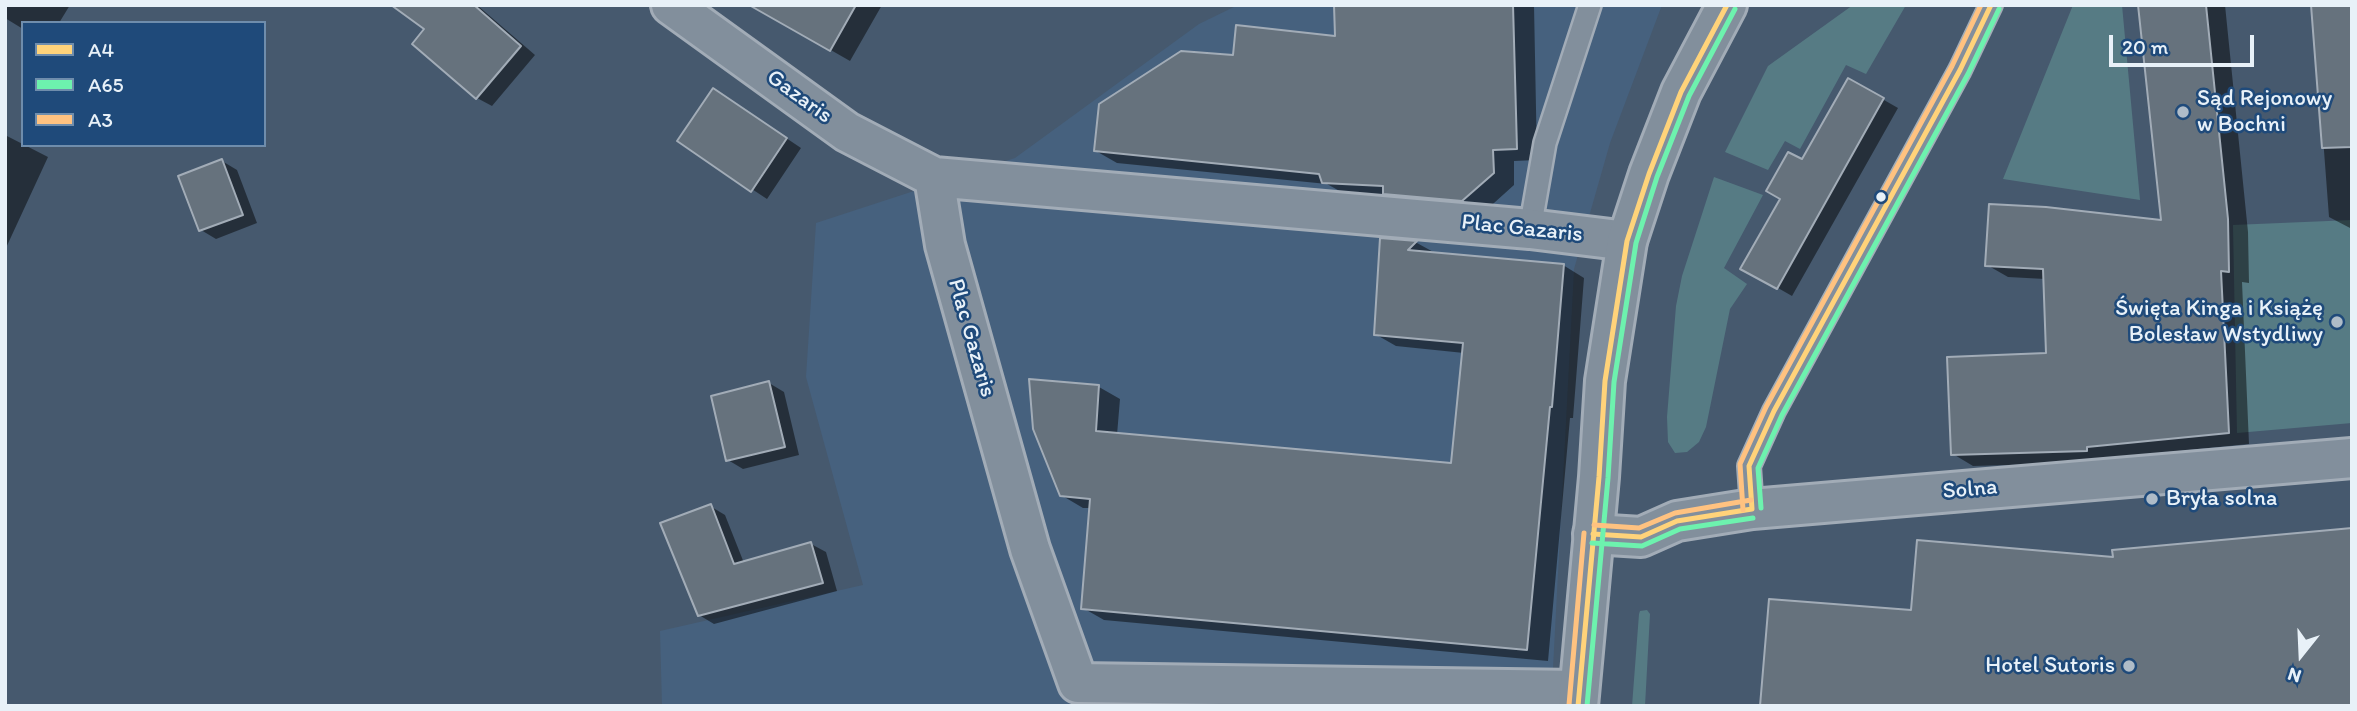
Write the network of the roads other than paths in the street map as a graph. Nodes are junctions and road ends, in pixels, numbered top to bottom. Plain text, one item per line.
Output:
1 (671, 5) edge
2 (1590, 5) edge
3 (1727, 5) edge
4 (1991, 5) edge
5 (934, 177) junction
6 (1530, 229) junction
7 (1627, 241) junction
8 (2352, 458) edge
9 (1752, 509) junction
10 (1593, 534) junction
11 (1078, 694) edge
12 (1579, 698) edge

1 - 5 street, Gazaris
2 - 6 lane
3 - 7 street
4 - 9 lane
5 - 6 street, Plac Gazaris
5 - 11 street, Plac Gazaris
6 - 7 street, Plac Gazaris
7 - 10 street
8 - 9 street, Solna
9 - 10 street, Solna
10 - 12 street
11 - 12 street, Plac Gazaris

